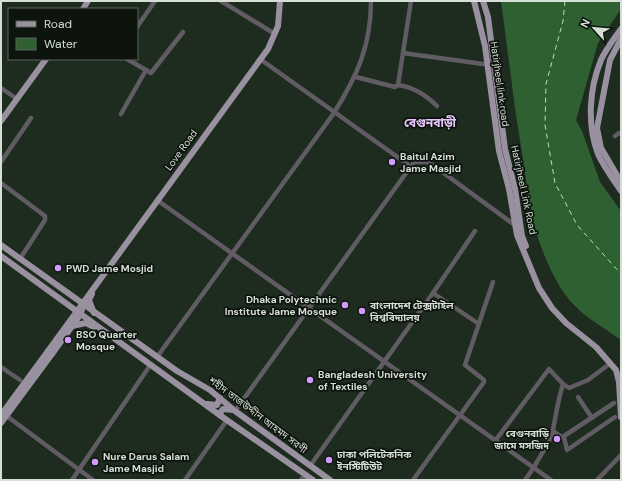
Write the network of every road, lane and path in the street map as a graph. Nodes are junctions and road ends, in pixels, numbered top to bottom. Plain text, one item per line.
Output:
1 (155, 1) edge
2 (221, 1) edge
3 (280, 1) edge
4 (371, 1) edge
5 (411, 1) edge
6 (474, 1) edge
7 (483, 1) edge
8 (138, 26) edge
9 (621, 29) edge
10 (183, 32) dead end
11 (275, 34) junction
12 (621, 39) edge
13 (606, 52) junction
14 (403, 53) junction
15 (260, 59) junction
16 (45, 60) edge
17 (128, 60) edge
18 (483, 64) dead end
19 (146, 70) junction
20 (356, 77) junction
21 (398, 85) junction
22 (1, 88) edge
23 (17, 99) junction
24 (437, 106) dead end
25 (334, 113) junction
26 (121, 114) dead end
27 (31, 118) dead end
28 (1, 121) edge
29 (597, 128) junction
30 (621, 134) edge
31 (615, 136) dead end
32 (1, 162) edge
33 (410, 166) junction
34 (621, 182) edge
35 (1, 183) edge
36 (621, 191) edge
37 (157, 200) junction
38 (516, 226) junction
39 (475, 231) dead end
40 (1, 245) edge
41 (232, 253) junction
42 (1, 256) edge
43 (20, 259) junction
44 (30, 266) junction
45 (109, 266) junction
46 (25, 273) junction
47 (493, 282) dead end
48 (433, 293) junction
49 (81, 304) junction
50 (69, 305) junction
51 (308, 308) junction
52 (79, 312) junction
53 (94, 314) junction
54 (566, 323) joint
55 (479, 324) junction
56 (69, 325) junction
57 (114, 338) junction
58 (50, 352) junction
59 (605, 354) junction
60 (157, 357) junction
61 (383, 361) junction
62 (151, 364) junction
63 (608, 364) dead end
64 (1, 367) edge
65 (621, 373) edge
66 (20, 380) dead end
67 (564, 384) junction
68 (578, 397) dead end
69 (220, 398) junction
70 (204, 402) junction
71 (614, 403) dead end
72 (235, 411) junction
73 (1, 413) edge
74 (460, 414) junction
75 (221, 416) junction
76 (618, 417) edge
77 (592, 418) junction
78 (227, 420) junction
79 (1, 423) edge
80 (553, 431) junction
81 (564, 437) junction
82 (495, 441) junction
83 (621, 455) edge
84 (310, 466) junction
85 (534, 468) junction
86 (78, 470) junction
87 (303, 477) edge
88 (72, 480) edge
89 (93, 480) edge
90 (185, 480) edge
91 (313, 480) edge
92 (330, 480) edge
93 (412, 480) edge
94 (525, 480) edge
95 (551, 480) edge
96 (597, 480) edge

1 - 8 street
2 - 11 street
3 - 11 main road, Love Road
4 - 20 street
5 - 14 street
6 - 38 main road, Hatirjheel link road
7 - 59 main road, Hatirjheel Link Road
9 - 13 main road
10 - 19 street
11 - 15 main road, Love Road
12 - 29 main road
13 - 29 main road
13 - 36 main road
14 - 18 street
14 - 21 street
15 - 25 street
15 - 37 main road, Love Road
16 - 23 main road
17 - 19 street
19 - 26 street
20 - 21 street
20 - 25 street
21 - 24 street
22 - 23 street
23 - 28 main road
25 - 33 street
25 - 41 street
27 - 32 street
29 - 34 main road
30 - 31 street
33 - 38 street
33 - 51 street
35 - 43 street
37 - 41 street
37 - 45 main road, Love Road
38 - 54 main road, Hatirjheel link road
39 - 48 street
40 - 43 main road, শহীদ তাজউদ্দীন আহমদ সরণী
41 - 51 street
41 - 60 street
42 - 46 main road, শহীদ তাজউদ্দীন আহমদ সরণী
43 - 44 main road, শহীদ তাজউদ্দীন আহমদ সরণী
44 - 46 main road
44 - 49 main road, শহীদ তাজউদ্দীন আহমদ সরণী
45 - 49 main road, Love Road
45 - 53 main road
46 - 50 main road, শহীদ তাজউদ্দীন আহমদ সরণী
47 - 55 street
48 - 55 street
48 - 61 street
49 - 52 main road
49 - 53 main road, শহীদ তাজউদ্দীন আহমদ সরণী
50 - 52 main road, শহীদ তাজউদ্দীন আহমদ সরণী
50 - 56 main road
51 - 61 street
51 - 72 street
52 - 56 main road
52 - 57 main road, শহীদ তাজউদ্দীন আহমদ সরণী
53 - 60 main road, শহীদ তাজউদ্দীন আহমদ সরণী
54 - 59 main road, Hatirjheel Link Road
55 - 74 street
56 - 57 main road
56 - 58 main road
57 - 62 main road, শহীদ তাজউদ্দীন আহমদ সরণী
58 - 73 main road, bridge
58 - 79 main road, bridge
59 - 65 main road, Hatirjheel Link Road
59 - 76 main road, Hatirjheel Link Road
60 - 69 main road, শহীদ তাজউদ্দীন আহমদ সরণী
61 - 74 street
61 - 84 street
62 - 70 main road, শহীদ তাজউদ্দীন আহমদ সরণী
62 - 86 street
63 - 67 street
64 - 66 street
67 - 80 street
67 - 82 street
68 - 77 street
69 - 70 main road
69 - 72 main road, শহীদ তাজউদ্দীন আহমদ সরণী
70 - 75 main road, শহীদ তাজউদ্দীন আহমদ সরণী
71 - 77 street
72 - 75 main road
72 - 84 main road, শহীদ তাজউদ্দীন আহমদ সরণী
73 - 86 street
74 - 82 street
74 - 93 street
75 - 78 main road, শহীদ তাজউদ্দীন আহমদ সরণী
76 - 81 street
77 - 81 street
78 - 87 main road, শহীদ তাজউদ্দীন আহমদ সরণী
78 - 90 street
80 - 81 street
80 - 85 street
82 - 85 street
83 - 96 street
84 - 92 main road, শহীদ তাজউদ্দীন আহমদ সরণী
85 - 94 street
85 - 95 street
86 - 88 street
86 - 89 street
87 - 91 main road, শহীদ তাজউদ্দীন আহমদ সরণী

